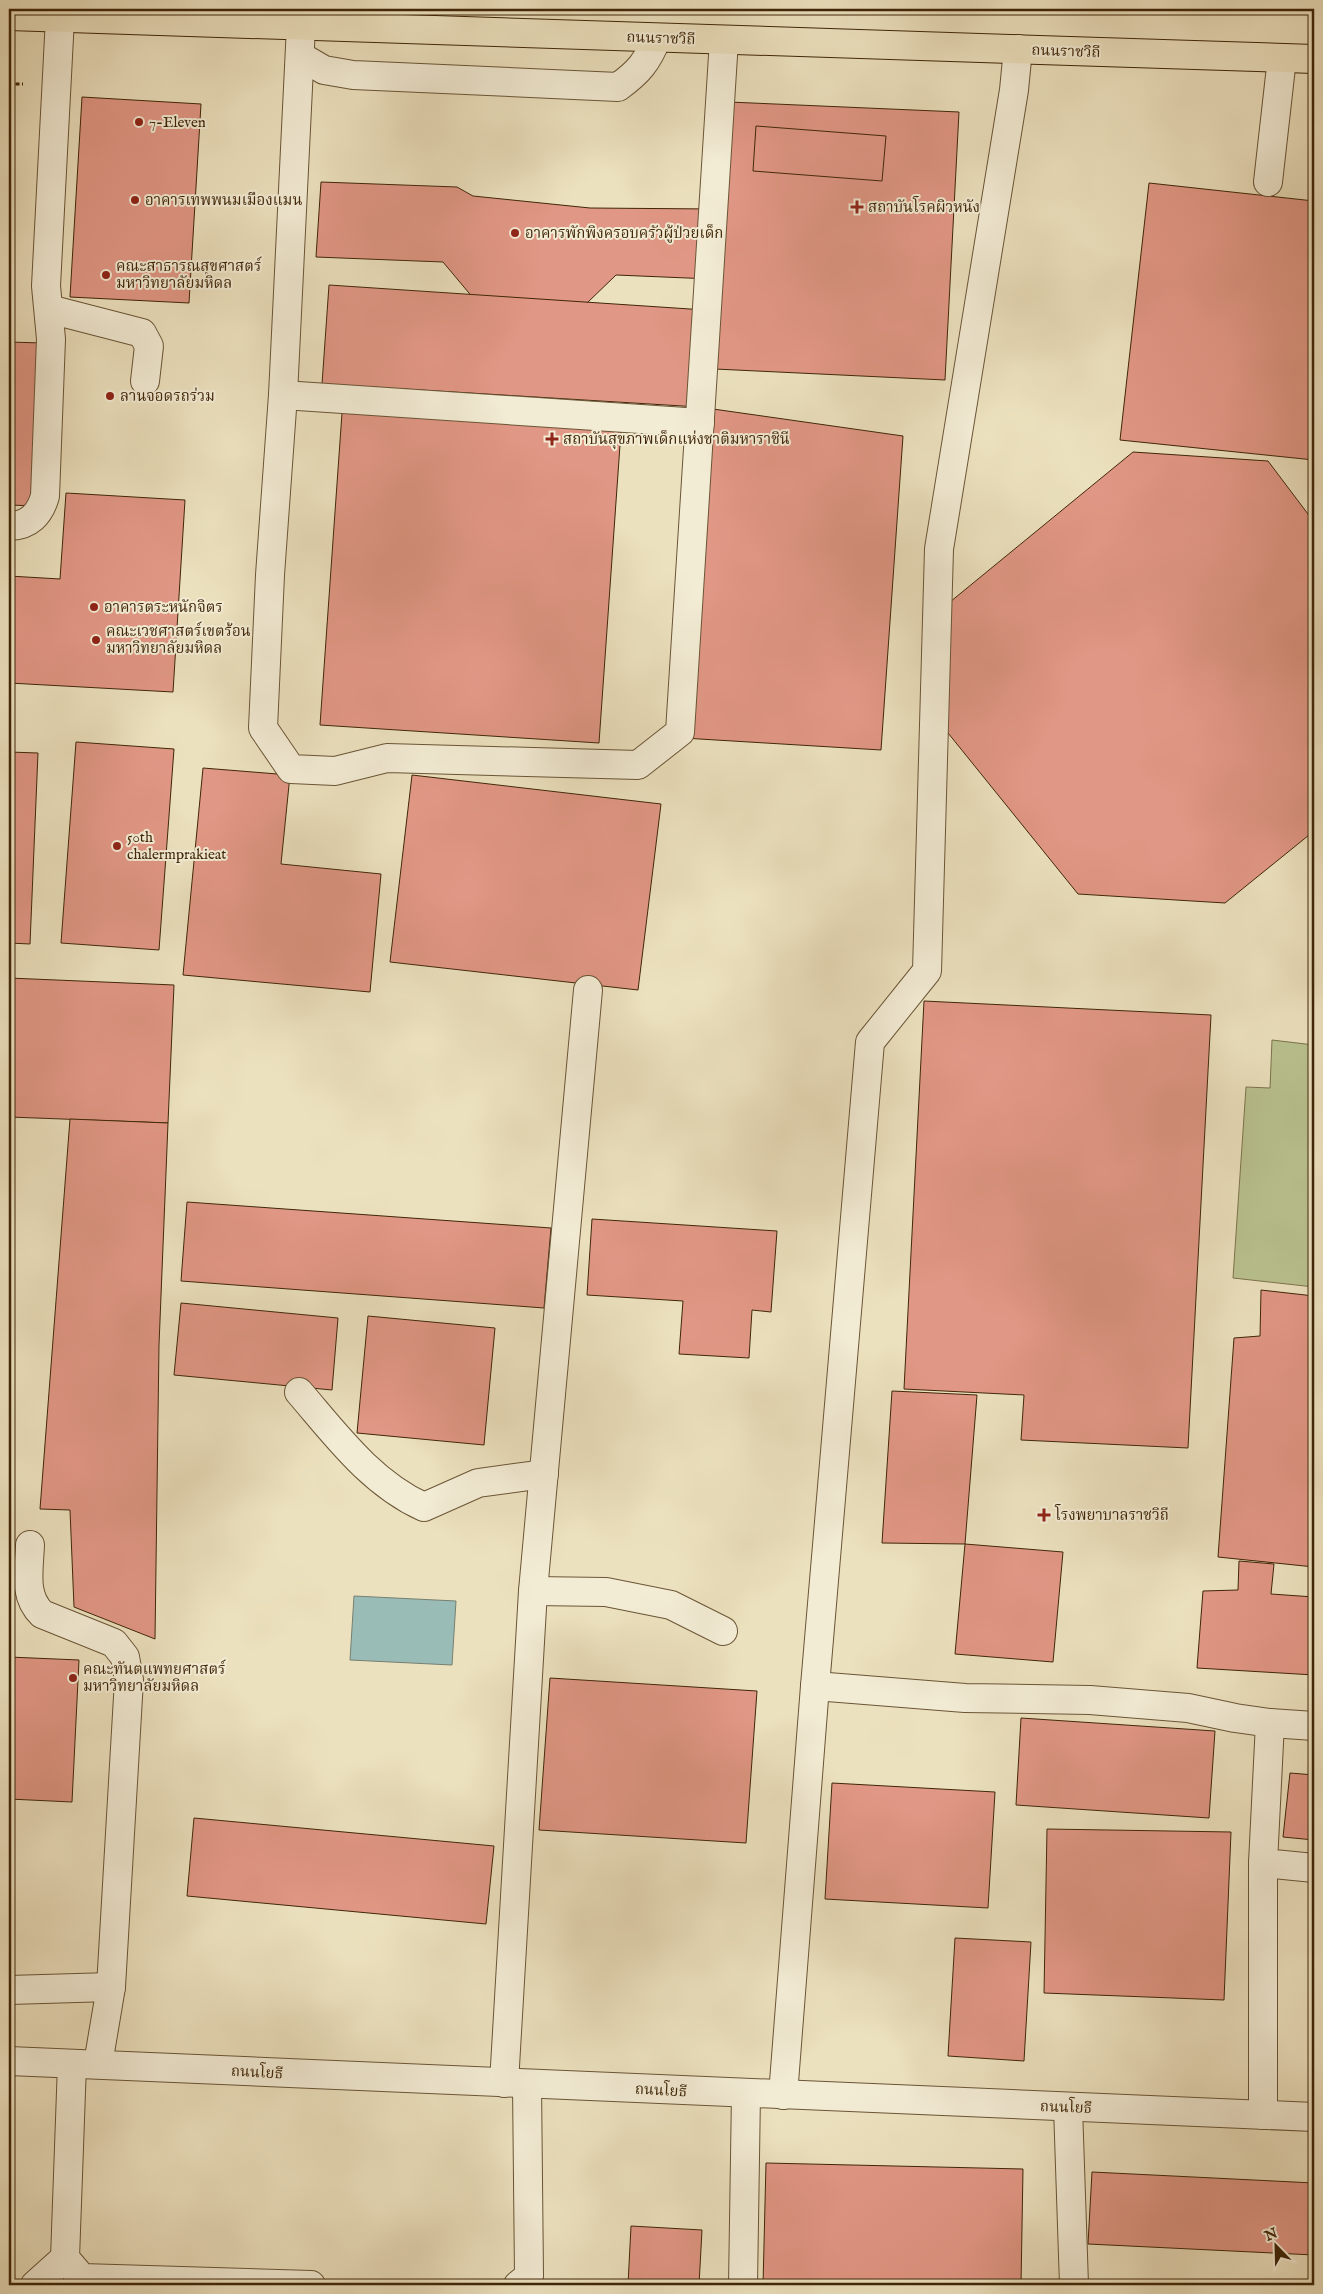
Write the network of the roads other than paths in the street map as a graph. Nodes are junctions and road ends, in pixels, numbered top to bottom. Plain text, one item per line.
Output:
1 (9, 16) edge
2 (60, 18) junction
3 (301, 26) junction
4 (657, 38) junction
5 (724, 40) junction
6 (1018, 49) junction
7 (300, 56) junction
8 (1282, 58) junction
9 (1314, 59) edge
10 (1268, 182) dead end
11 (49, 309) junction
12 (145, 381) dead end
13 (283, 395) junction
14 (700, 423) junction
15 (9, 526) edge
16 (588, 990) dead end
17 (299, 1392) dead end
18 (544, 1474) junction
19 (30, 1545) dead end
20 (533, 1591) junction
21 (723, 1632) dead end
22 (815, 1686) junction
23 (1270, 1723) junction
24 (1314, 1726) edge
25 (1263, 1863) junction
26 (1314, 1868) edge
27 (111, 1987) junction
28 (9, 1990) edge
29 (9, 2061) edge
30 (85, 2064) junction
31 (516, 2083) junction
32 (746, 2093) junction
33 (783, 2095) junction
34 (1068, 2107) junction
35 (1264, 2115) junction
36 (1314, 2118) edge
37 (65, 2258) junction
38 (35, 2285) edge
39 (311, 2285) edge
40 (518, 2285) edge
41 (743, 2285) edge
42 (1074, 2285) edge

1 - 2 main road, ถนนราชวิถี
2 - 3 main road, ถนนราชวิถี
2 - 11 street
3 - 4 main road, ถนนราชวิถี
3 - 7 street
4 - 5 main road, ถนนราชวิถี
4 - 7 street
5 - 6 main road, ถนนราชวิถี
5 - 14 street
6 - 8 main road, ถนนราชวิถี
6 - 22 street
7 - 13 street
8 - 9 main road, ถนนราชวิถี
8 - 10 street
11 - 12 street
11 - 15 street
13 - 14 street
13 - 14 street
16 - 18 street
17 - 18 street
18 - 20 street
19 - 27 street
20 - 21 street
20 - 31 street
22 - 23 street
22 - 33 street
23 - 24 street
23 - 25 street
25 - 26 street
25 - 35 street
27 - 28 street
27 - 30 street
29 - 30 street, ถนนโยธี
30 - 31 street, ถนนโยธี
30 - 37 street
31 - 32 street, ถนนโยธี
31 - 40 street
32 - 33 street, ถนนโยธี
32 - 41 street
33 - 34 street, ถนนโยธี
34 - 35 street, ถนนโยธี
34 - 42 street
35 - 36 street, ถนนโยธี
37 - 38 street
37 - 39 street

